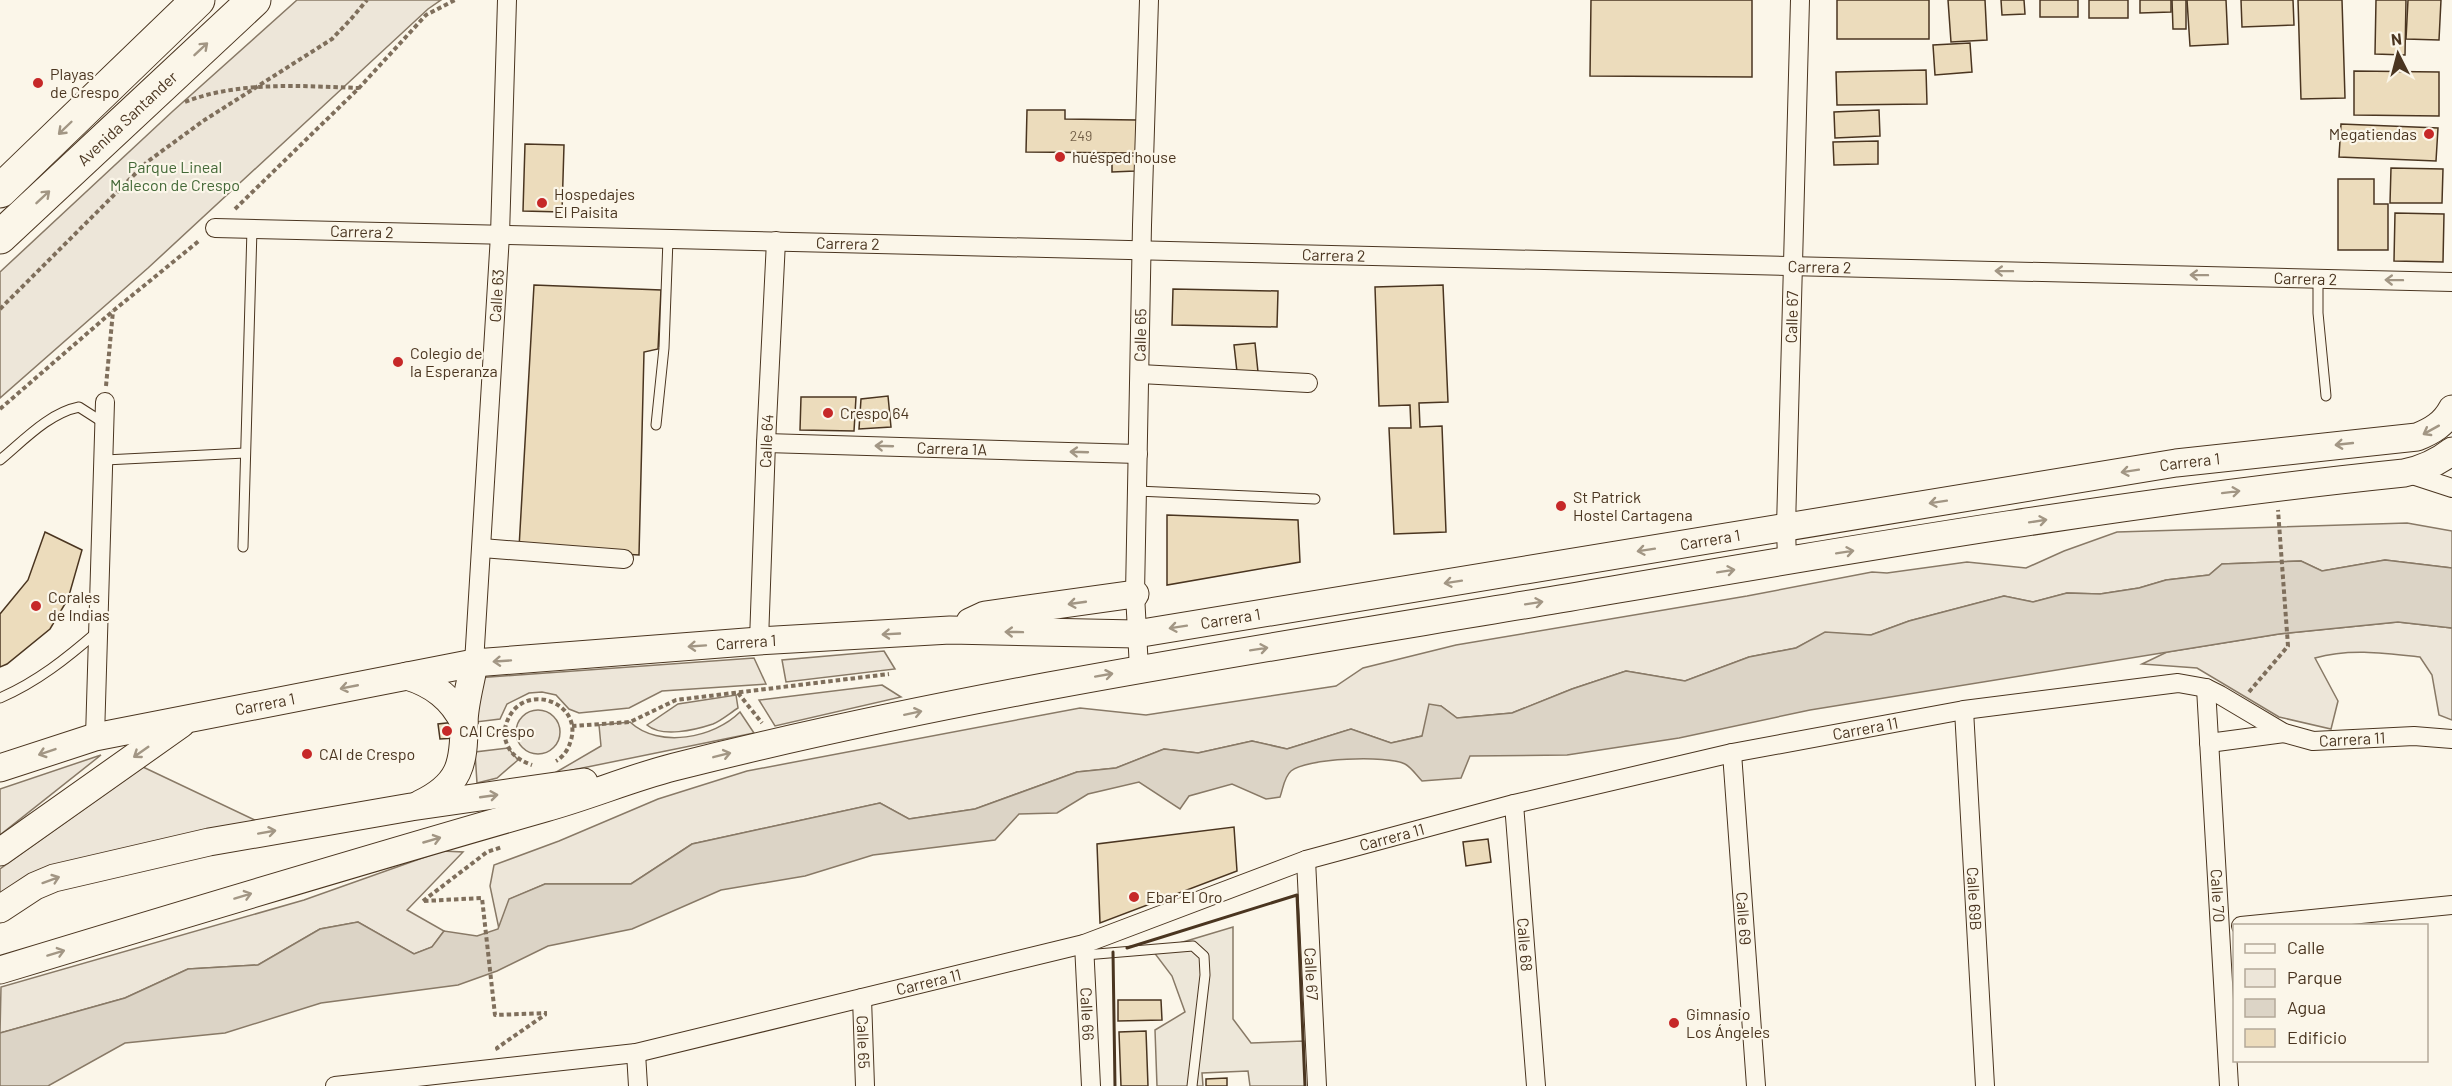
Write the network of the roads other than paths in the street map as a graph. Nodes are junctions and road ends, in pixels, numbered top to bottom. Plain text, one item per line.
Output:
1 (198, 0) edge
2 (254, 0) edge
3 (507, 0) edge
4 (1149, 0) edge
5 (1800, 0) edge
6 (0, 191) edge
7 (215, 228) road end
8 (252, 229) junction
9 (500, 235) junction
10 (0, 237) edge
11 (668, 239) junction
12 (776, 241) junction
13 (1142, 250) junction
14 (1794, 266) junction
15 (2318, 278) junction
16 (2452, 282) edge
17 (1140, 375) junction
18 (1308, 383) dead end
19 (2326, 396) dead end
20 (105, 402) road end
21 (2452, 410) edge
22 (105, 423) junction
23 (656, 425) dead end
24 (766, 443) junction
25 (2452, 451) edge
26 (245, 453) junction
27 (1138, 454) junction
28 (0, 460) edge
29 (105, 460) junction
30 (2404, 473) junction
31 (2452, 488) edge
32 (1137, 491) junction
33 (1316, 499) dead end
34 (1786, 527) junction
35 (243, 546) dead end
36 (482, 548) junction
37 (624, 559) dead end
38 (1787, 561) junction
39 (1135, 594) junction
40 (950, 630) junction
41 (97, 632) junction
42 (1136, 634) junction
43 (759, 641) junction
44 (474, 663) junction
45 (1139, 669) junction
46 (407, 676) junction
47 (2205, 688) junction
48 (0, 698) edge
49 (1964, 710) junction
50 (189, 718) junction
51 (464, 723) junction
52 (2284, 733) junction
53 (95, 736) junction
54 (2452, 739) edge
55 (2209, 743) junction
56 (1732, 753) junction
57 (0, 768) edge
58 (666, 769) junction
59 (1514, 804) junction
60 (411, 807) junction
61 (0, 852) edge
62 (1306, 860) junction
63 (2452, 905) edge
64 (0, 909) edge
65 (2261, 924) edge
66 (2227, 927) edge
67 (1085, 949) junction
68 (0, 970) edge
69 (862, 998) junction
70 (636, 1053) junction
71 (426, 1080) edge
72 (335, 1086) edge
73 (638, 1086) edge
74 (865, 1086) edge
75 (1091, 1086) edge
76 (1192, 1086) edge
77 (1317, 1086) edge
78 (1536, 1086) edge
79 (1756, 1086) edge
80 (1985, 1086) edge
81 (2229, 1086) edge

1 -> 6 highway
10 -> 2 highway, Avenida Santander
3 - 9 street, Calle 63
4 - 13 street, Calle 65
5 - 14 street, Calle 67
7 - 8 street, Carrera 2
8 - 9 street, Carrera 2
8 - 26 lane
9 - 11 street, Carrera 2
9 - 36 street, Calle 63
11 - 12 street, Carrera 2
11 - 23 lane
12 - 13 street, Carrera 2
12 - 24 street, Calle 64
13 - 14 street, Carrera 2
13 - 17 street, Calle 65
15 -> 14 street, Carrera 2
14 - 34 street, Calle 67
16 -> 15 street, Carrera 2
15 - 19 lane
17 - 18 street
17 - 27 street, Calle 65
20 - 22 street
21 -> 34 main road, Carrera 1
22 - 28 lane
22 - 29 street
27 -> 24 street, Carrera 1A
24 - 43 street, Calle 64
25 - 30 main road, Carrera 1
26 - 29 lane
26 - 35 lane
27 - 32 street, Calle 65
29 - 41 street
30 - 31 street, Carrera 1
38 -> 30 main road, Carrera 1
32 - 33 lane
32 - 39 street, Calle 65
34 - 38 street, Calle 67
34 -> 42 main road, Carrera 1
36 - 37 street
36 - 44 street, Calle 63
45 -> 38 main road, Carrera 1
39 -> 40 main road
39 - 42 street, Calle 65
42 -> 40 main road, Carrera 1
40 -> 43 main road, Carrera 1
41 - 48 lane
41 - 53 street
42 - 45 street, Calle 65
43 -> 44 main road, Carrera 1
44 - 46 main road, Carrera 1
44 - 51 main road
58 -> 45 main road, Carrera 1
46 -> 50 main road, Carrera 1
46 - 51 main road
47 - 49 street, Carrera 11
47 - 52 street, Carrera 11
47 - 55 street, Calle 70
49 - 56 street, Carrera 11
49 - 80 street, Calle 69B
50 - 53 main road, Carrera 1
50 -> 61 main road
51 - 60 main road
52 - 54 street, Carrera 11
52 - 55 street
53 -> 57 main road, Carrera 1
55 - 66 street, Calle 70
56 - 59 street, Carrera 11
56 - 79 street, Calle 69
60 -> 58 main road
68 -> 58 main road, Carrera 1
59 - 62 street, Carrera 11
59 - 78 street, Calle 68
64 -> 60 main road
62 - 67 street, Carrera 11
62 - 77 street, Calle 67
63 - 65 street
66 - 81 street, Calle 70
67 - 69 street, Carrera 11
67 - 75 street, Calle 66
67 - 76 lane
69 - 70 street, Carrera 11
69 - 74 street, Calle 65
70 - 71 street, Carrera 11
70 - 73 street
71 - 72 street, Carrera 11

